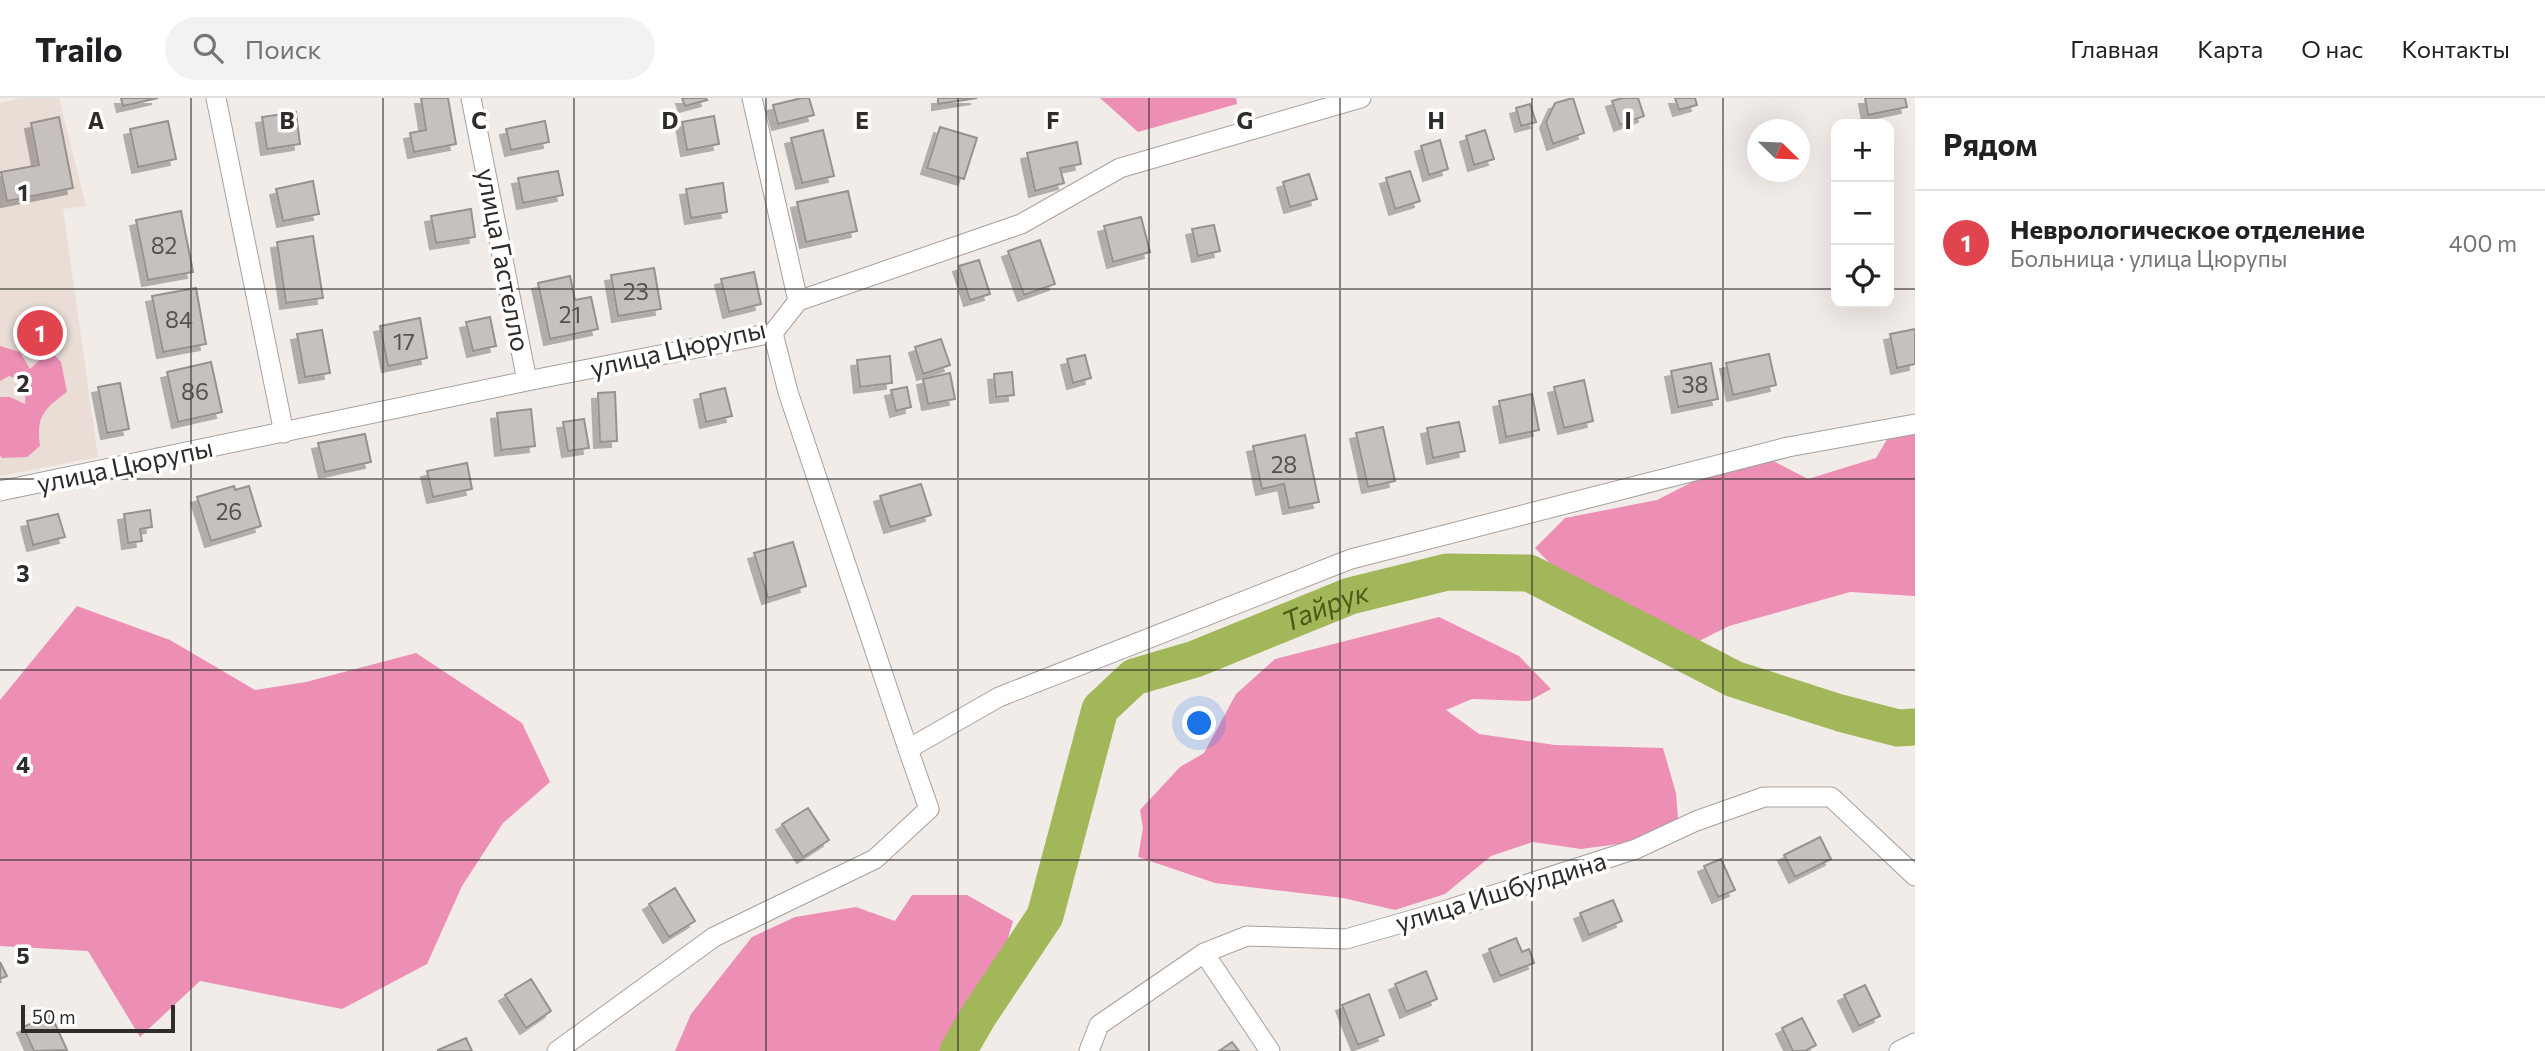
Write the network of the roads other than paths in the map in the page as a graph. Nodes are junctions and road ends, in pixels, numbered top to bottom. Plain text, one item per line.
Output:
1 (216, 98) edge
2 (471, 98) edge
3 (752, 98) edge
4 (1361, 98) edge
5 (798, 301) junction
6 (773, 333) junction
7 (527, 381) junction
8 (1915, 424) edge
9 (284, 433) junction
10 (0, 491) edge
11 (908, 749) junction
12 (1915, 876) edge
13 (1204, 953) junction
14 (1915, 1043) edge
15 (557, 1051) edge
16 (1089, 1051) edge
17 (1270, 1051) edge
18 (1899, 1051) edge

1 - 9 street
2 - 7 street, улица Гастелло
3 - 5 street
4 - 5 street, улица Цюрупы
5 - 6 street, улица Цюрупы
6 - 7 street, улица Цюрупы
6 - 11 street
7 - 9 street, улица Цюрупы
8 - 11 street
9 - 10 street, улица Цюрупы
11 - 15 street
12 - 13 street, улица Ишбулдина
13 - 16 street, улица Ишбулдина
13 - 17 street
14 - 18 street

